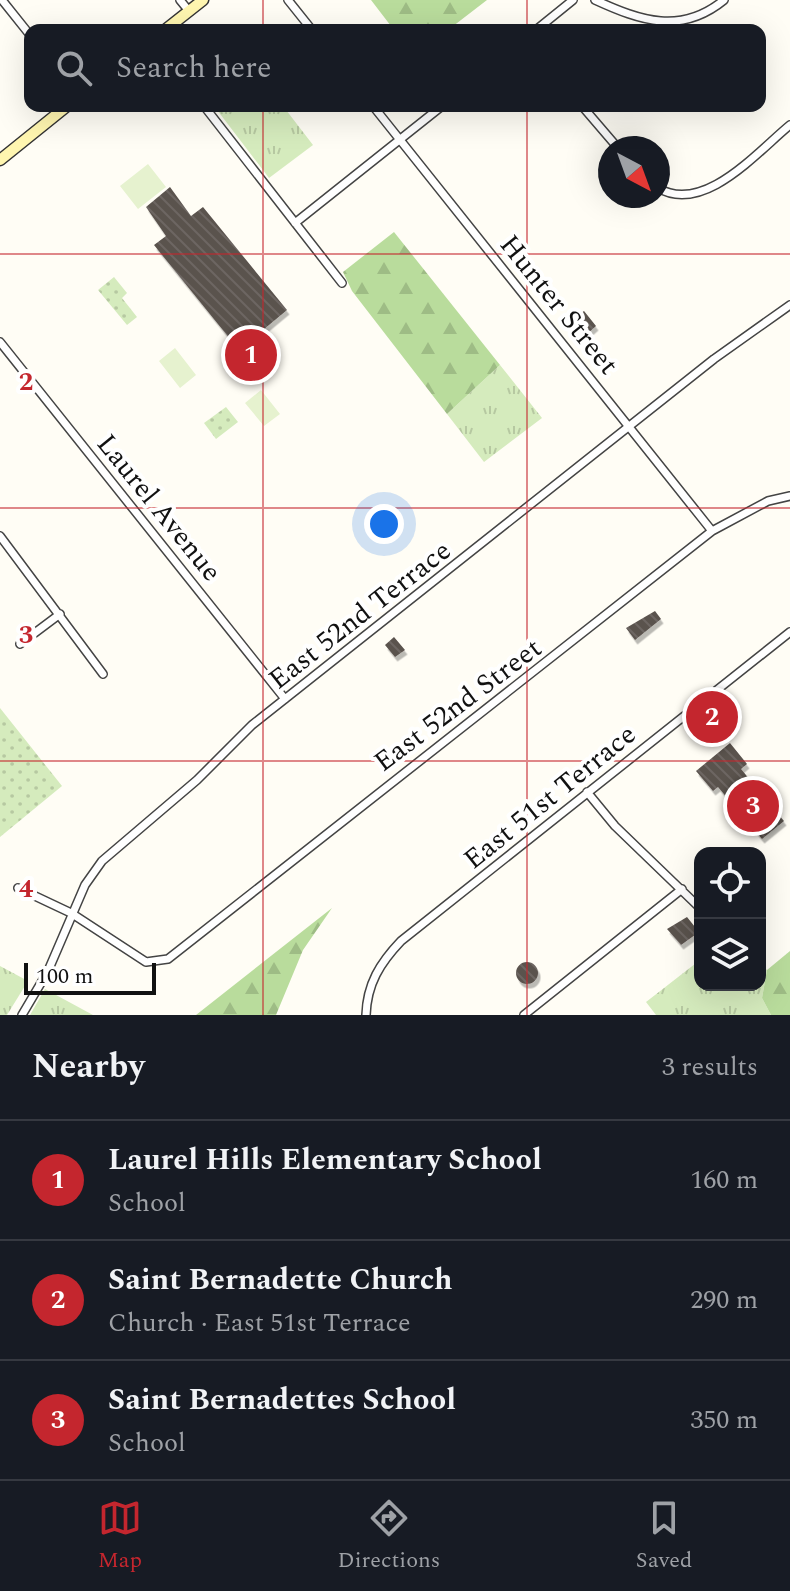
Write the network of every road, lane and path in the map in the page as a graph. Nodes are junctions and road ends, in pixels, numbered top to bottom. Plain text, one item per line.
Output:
1 (2, 0) edge
2 (180, 0) edge
3 (203, 0) edge
4 (288, 0) edge
5 (573, 0) edge
6 (595, 0) edge
7 (724, 0) edge
8 (189, 11) junction
9 (173, 24) edge
10 (307, 24) edge
11 (543, 24) edge
12 (24, 28) edge
13 (60, 112) edge
14 (209, 112) edge
15 (378, 112) edge
16 (434, 112) edge
17 (587, 112) edge
18 (790, 125) edge
19 (608, 136) edge
20 (399, 140) junction
21 (0, 160) edge
22 (670, 190) edge
23 (295, 223) junction
24 (342, 283) dead end
25 (790, 305) edge
26 (0, 342) edge
27 (631, 428) junction
28 (790, 496) edge
29 (712, 531) junction
30 (0, 536) edge
31 (60, 614) junction
32 (790, 632) edge
33 (20, 644) dead end
34 (103, 674) dead end
35 (285, 699) junction
36 (587, 792) junction
37 (18, 888) dead end
38 (682, 889) junction
39 (694, 902) edge
40 (71, 913) junction
41 (22, 1015) edge
42 (366, 1015) edge
43 (524, 1015) edge

1 - 12 street
2 - 8 street
3 - 8 street
4 - 10 street
5 - 11 street
6 - 7 street
8 - 9 street
13 - 21 street
14 - 23 street
15 - 20 street, Hunter Street
16 - 20 street
17 - 19 street
18 - 22 street
20 - 23 street
20 - 27 street, Hunter Street
23 - 24 street
25 - 27 street, East 52nd Terrace
26 - 35 street, Laurel Avenue
27 - 29 street, Hunter Street
27 - 35 street, East 52nd Terrace
28 - 29 street, East 52nd Street
29 - 40 street, East 52nd Street
30 - 31 street
31 - 33 street
31 - 34 street
32 - 36 street, East 51st Terrace
35 - 40 street, East 52nd Terrace
36 - 38 street
36 - 42 street, East 51st Terrace
37 - 40 street
38 - 39 street
38 - 43 street
40 - 41 street, East 52nd Terrace

